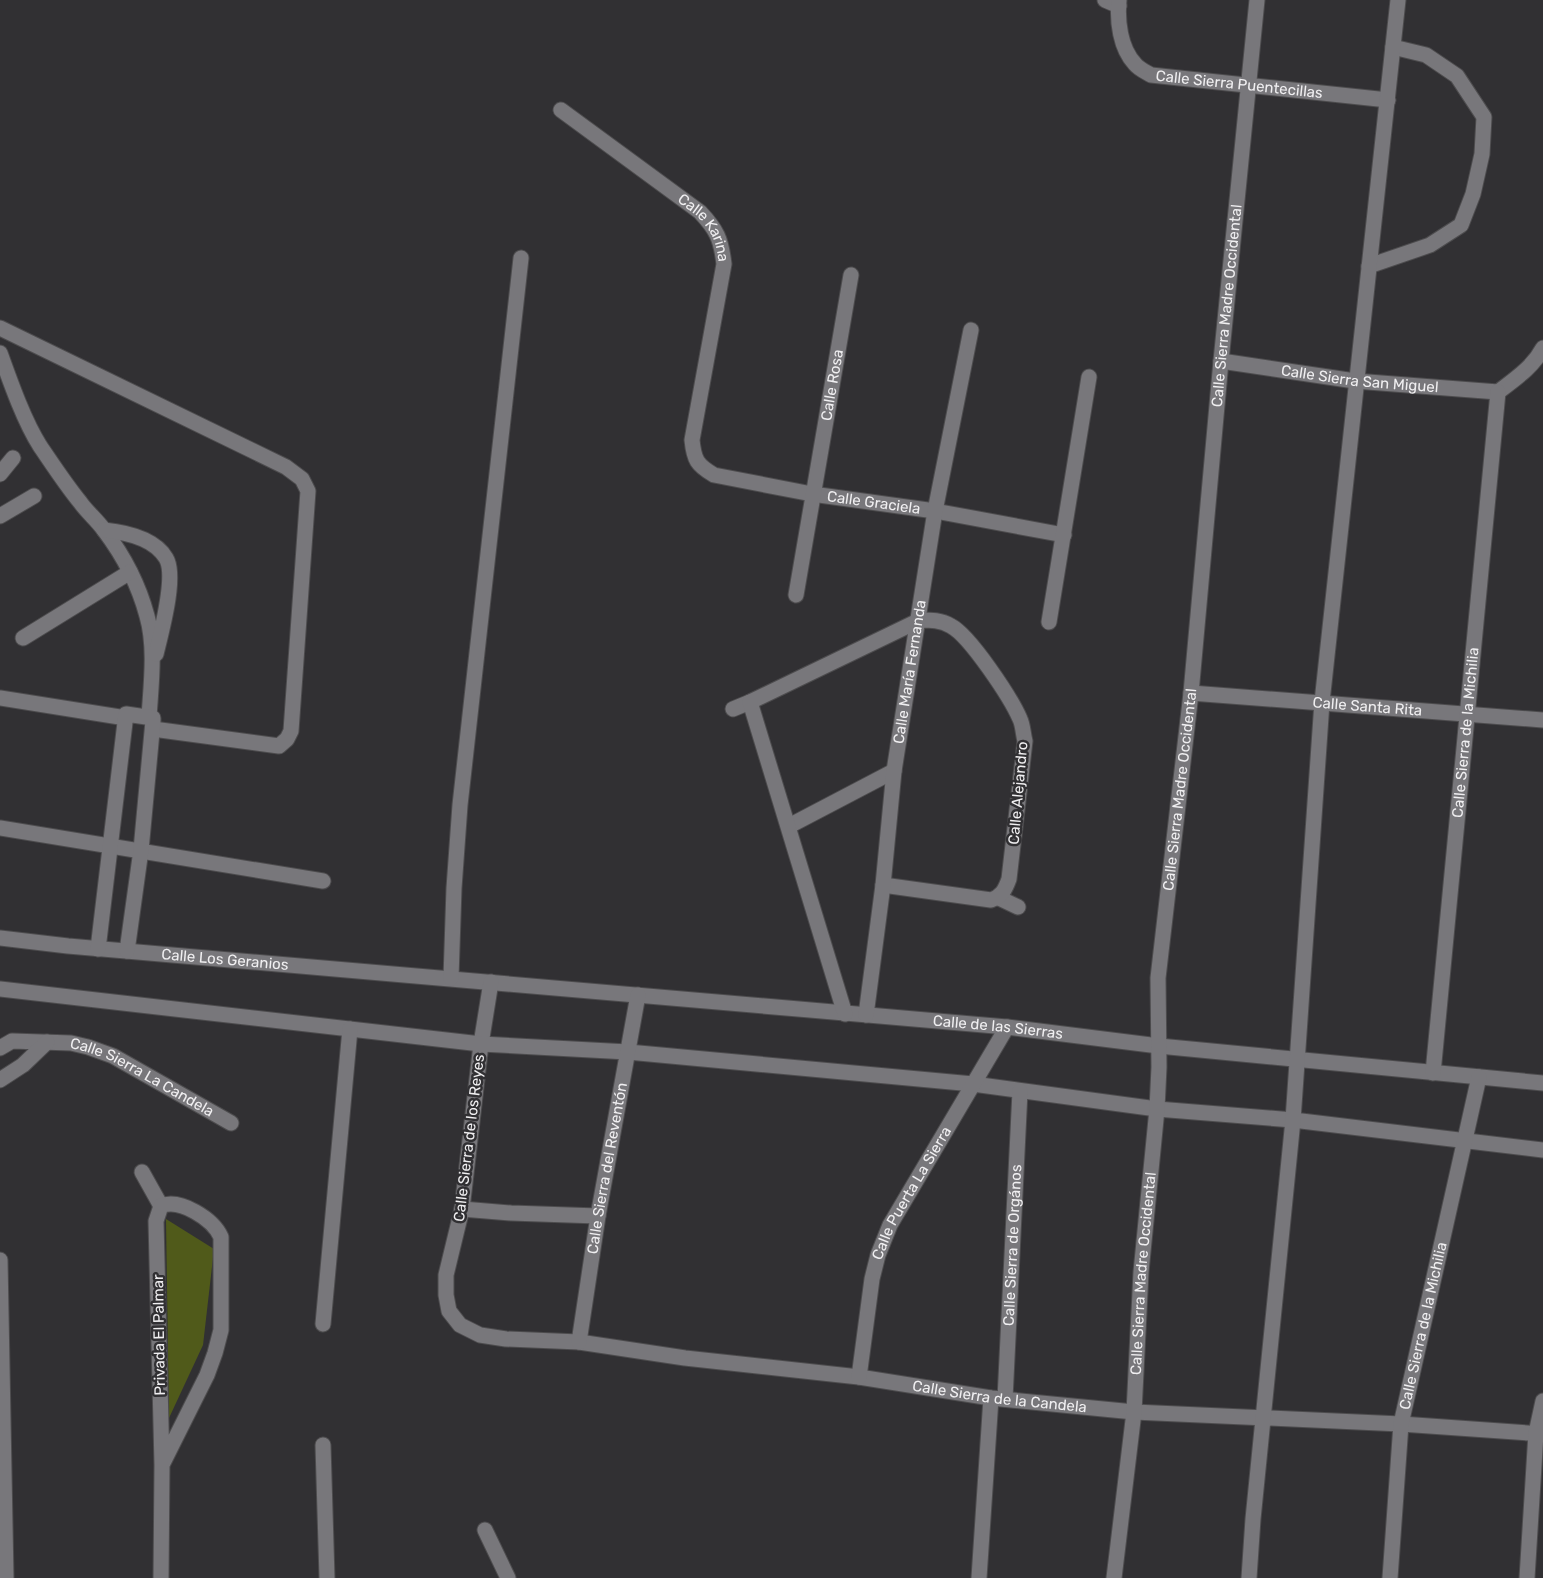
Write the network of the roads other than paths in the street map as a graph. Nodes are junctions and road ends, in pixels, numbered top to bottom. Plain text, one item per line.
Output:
1 (1257, 0) edge
2 (1398, 0) edge
3 (1114, 2) edge
4 (1393, 47) junction
5 (1249, 87) junction
6 (1388, 100) junction
7 (561, 110) dead end
8 (522, 258) dead end
9 (1369, 266) junction
10 (851, 275) dead end
11 (0, 328) edge
12 (970, 330) dead end
13 (1543, 348) edge
14 (0, 353) edge
15 (1221, 361) junction
16 (1089, 377) dead end
17 (1355, 381) junction
18 (1498, 392) junction
19 (692, 440) joint
20 (13, 458) dead end
21 (0, 474) edge
22 (812, 494) junction
23 (34, 496) dead end
24 (935, 511) junction
25 (0, 516) edge
26 (104, 530) junction
27 (1064, 535) junction
28 (130, 572) junction
29 (796, 595) dead end
30 (920, 620) junction
31 (1049, 622) dead end
32 (23, 638) dead end
33 (152, 674) junction
34 (1191, 693) junction
35 (0, 698) edge
36 (750, 702) junction
37 (1322, 702) junction
38 (733, 709) dead end
39 (1468, 714) junction
40 (126, 718) junction
41 (1543, 720) edge
42 (151, 723) junction
43 (894, 771) junction
44 (789, 826) junction
45 (0, 828) edge
46 (112, 846) junction
47 (141, 850) junction
48 (322, 881) dead end
49 (884, 885) junction
50 (999, 898) junction
51 (1018, 907) dead end
52 (0, 938) edge
53 (98, 949) junction
54 (127, 951) junction
55 (452, 978) junction
56 (491, 982) junction
57 (0, 989) edge
58 (638, 995) junction
59 (845, 1014) junction
60 (866, 1015) junction
61 (1007, 1027) junction
62 (350, 1029) junction
63 (47, 1042) junction
64 (481, 1044) junction
65 (1159, 1046) junction
66 (0, 1048) edge
67 (628, 1052) junction
68 (1298, 1060) junction
69 (1433, 1073) junction
70 (1479, 1077) junction
71 (0, 1080) edge
72 (1543, 1083) edge
73 (973, 1084) junction
74 (1020, 1090) junction
75 (1157, 1109) junction
76 (1293, 1120) junction
77 (231, 1124) dead end
78 (1465, 1140) junction
79 (1543, 1150) edge
80 (142, 1172) dead end
81 (161, 1206) junction
82 (462, 1209) junction
83 (598, 1216) junction
84 (0, 1260) edge
85 (323, 1324) dead end
86 (460, 1325) joint
87 (579, 1342) junction
88 (860, 1377) junction
89 (998, 1398) junction
90 (1543, 1401) edge
91 (1134, 1412) junction
92 (1263, 1418) junction
93 (1401, 1424) junction
94 (1539, 1434) edge
95 (323, 1446) dead end
96 (162, 1465) junction
97 (485, 1530) dead end
98 (6, 1578) edge
99 (161, 1578) edge
100 (327, 1578) edge
101 (508, 1578) edge
102 (979, 1578) edge
103 (1114, 1578) edge
104 (1249, 1578) edge
105 (1390, 1578) edge
106 (1527, 1578) edge

1 - 5 street, Calle Sierra Madre Occidental
2 - 4 street
3 - 5 street, Calle Sierra Puentecillas
4 - 6 street
4 - 9 street
5 - 6 street, Calle Sierra Puentecillas
5 - 15 street, Calle Sierra Madre Occidental
6 - 9 street
7 - 19 street, Calle Karina
8 - 55 street
9 - 17 street
10 - 22 street, Calle Rosa
11 - 42 street
12 - 24 street, Calle María Fernanda
13 - 18 street
14 - 26 street
15 - 17 street, Calle Sierra San Miguel
15 - 34 street, Calle Sierra Madre Occidental
16 - 27 street
17 - 18 street, Calle Sierra San Miguel
17 - 37 street
18 - 39 street, Calle Sierra de la Michilia
19 - 22 street, Calle Graciela
20 - 21 street
22 - 24 street, Calle Graciela
22 - 29 street, Calle Rosa
23 - 25 street
24 - 27 street, Calle Graciela
24 - 30 street, Calle María Fernanda
26 - 28 street
26 - 33 street
27 - 31 street
28 - 32 street
28 - 33 street
30 - 36 street
30 - 43 street, Calle María Fernanda
30 - 50 street, Calle Alejandro
33 - 42 street
34 - 37 street, Calle Santa Rita
34 - 65 street, Calle Sierra Madre Occidental
35 - 40 street
36 - 38 street
36 - 44 street
37 - 39 street, Calle Santa Rita
37 - 68 street
39 - 41 street, Calle Santa Rita
39 - 69 street, Calle Sierra de la Michilia
40 - 42 street
40 - 46 street
42 - 47 street
43 - 44 street
43 - 49 street, Calle María Fernanda
44 - 59 street
45 - 46 street
46 - 47 street
46 - 53 street
47 - 48 street
47 - 54 street
49 - 50 street
49 - 60 street, Calle María Fernanda
50 - 51 street
52 - 53 street, Calle Los Geranios
53 - 54 street, Calle Los Geranios
54 - 55 street, Calle Los Geranios
55 - 56 street, Calle de las Sierras
56 - 58 street, Calle de las Sierras
56 - 64 street, Calle Sierra de los Reyes
57 - 62 street
58 - 59 street, Calle de las Sierras
58 - 67 street, Calle Sierra del Reventón
59 - 60 street, Calle de las Sierras
60 - 61 street, Calle de las Sierras
61 - 65 street, Calle de las Sierras
61 - 73 street, Calle Puerta La Sierra
62 - 64 street
62 - 85 street
63 - 66 street, Calle Sierra La Candela
63 - 71 street
63 - 77 street, Calle Sierra La Candela
64 - 67 street
64 - 82 street, Calle Sierra de los Reyes
65 - 68 street, Calle de las Sierras
65 - 75 street, Calle Sierra Madre Occidental
67 - 73 street
67 - 83 street, Calle Sierra del Reventón
68 - 69 street, Calle de las Sierras
68 - 76 street
69 - 70 street, Calle de las Sierras
70 - 72 street, Calle de las Sierras
70 - 78 street, Calle Sierra de la Michilia
73 - 74 street
73 - 88 street, Calle Puerta La Sierra
74 - 75 street
74 - 89 street, Calle Sierra de Orgános
75 - 76 street
75 - 91 street, Calle Sierra Madre Occidental
76 - 78 street
76 - 92 street
78 - 79 street
78 - 93 street, Calle Sierra de la Michilia
80 - 81 street
81 - 96 street, Privada El Palmar
81 - 96 street, Privada El Palmar
82 - 83 street
82 - 86 street, Calle Sierra de los Reyes
83 - 87 street, Calle Sierra del Reventón
84 - 98 street
86 - 87 street, Calle Sierra de la Candela
87 - 88 street, Calle Sierra de la Candela
88 - 89 street, Calle Sierra de la Candela
89 - 91 street, Calle Sierra de la Candela
89 - 102 street, Calle Sierra de Orgános
90 - 94 street
91 - 92 street, Calle Sierra de la Candela
91 - 103 street, Calle Sierra Madre Occidental
92 - 93 street, Calle Sierra de la Candela
92 - 104 street
93 - 94 street, Calle Sierra de la Candela
93 - 105 street, Calle Sierra de la Michilia
94 - 106 street
95 - 100 street
96 - 99 street, Privada El Palmar
97 - 101 street

